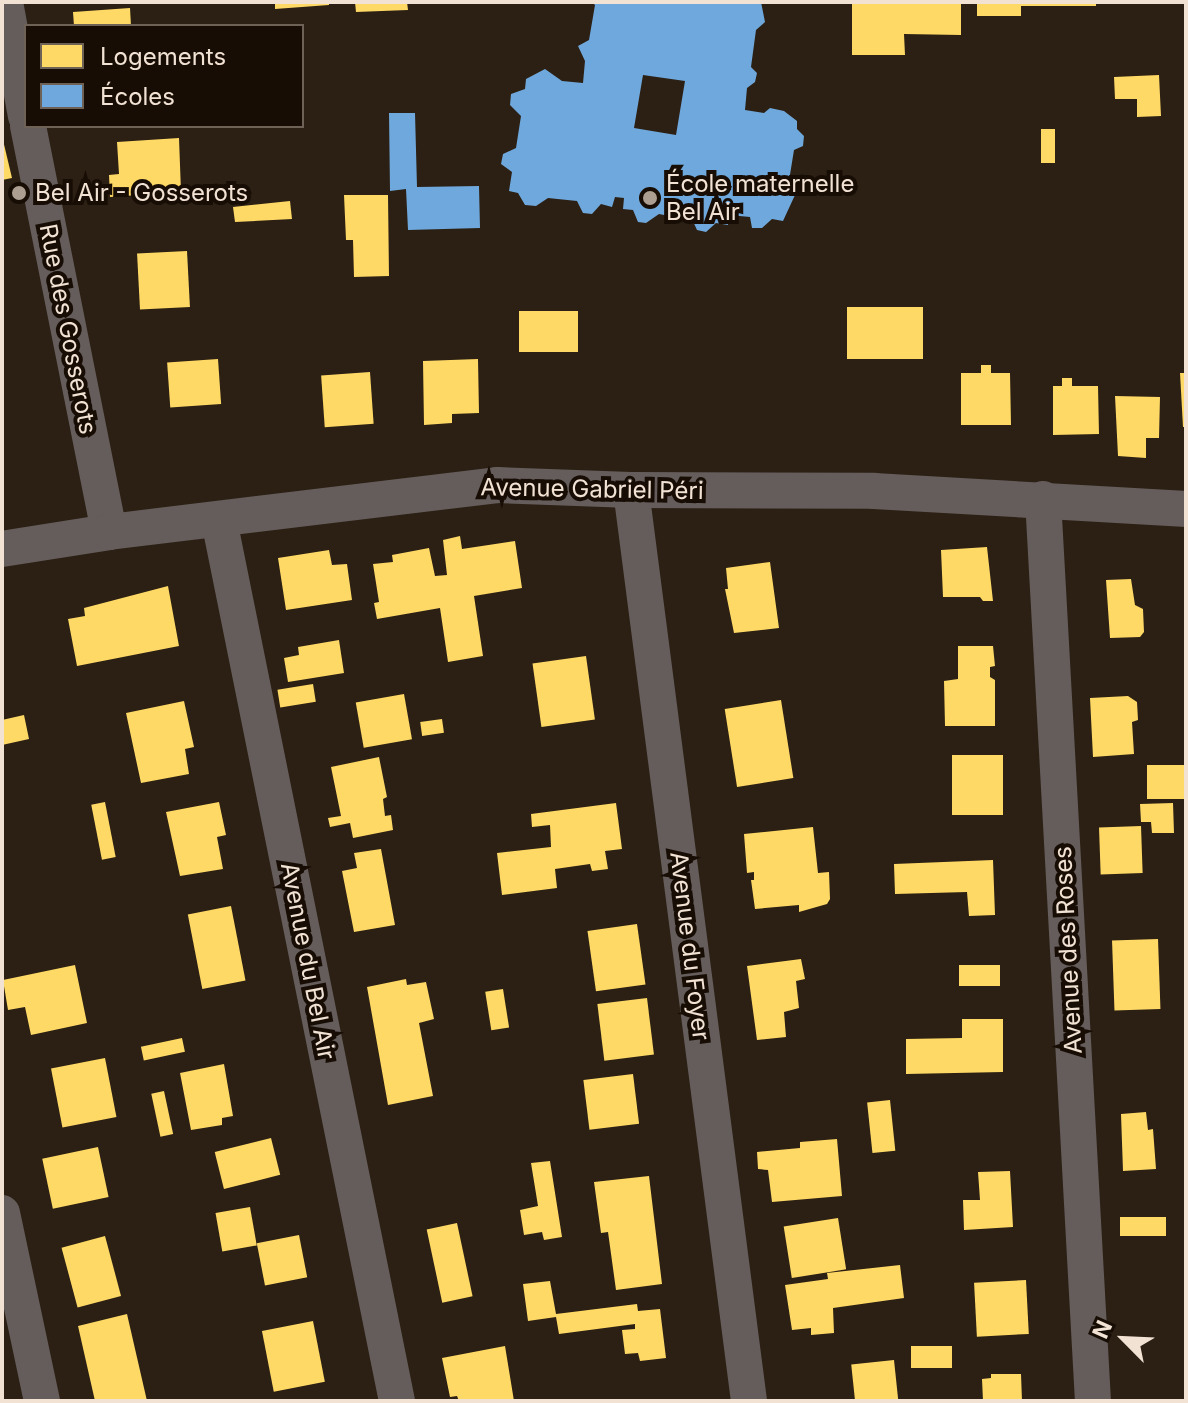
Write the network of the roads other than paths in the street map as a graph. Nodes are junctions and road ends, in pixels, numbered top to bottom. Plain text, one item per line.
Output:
1 (5, 2) edge
2 (24, 105) edge
3 (28, 128) edge
4 (631, 490) junction
5 (1043, 499) junction
6 (1186, 509) edge
7 (219, 520) junction
8 (109, 532) junction
9 (2, 549) edge
10 (2, 1213) edge
11 (42, 1401) edge
12 (397, 1401) edge
13 (749, 1401) edge
14 (1093, 1401) edge

1 - 2 street
3 - 8 street, Rue des Gosserots
4 - 5 street, Avenue Gabriel Péri
4 - 7 street, Avenue Gabriel Péri
4 - 13 street, Avenue du Foyer
5 - 6 street, Avenue Gabriel Péri
5 - 14 street, Avenue des Roses
7 - 8 street, Avenue Gabriel Péri
7 - 12 street, Avenue du Bel Air
8 - 9 street, Avenue Gabriel Péri
10 - 11 street

